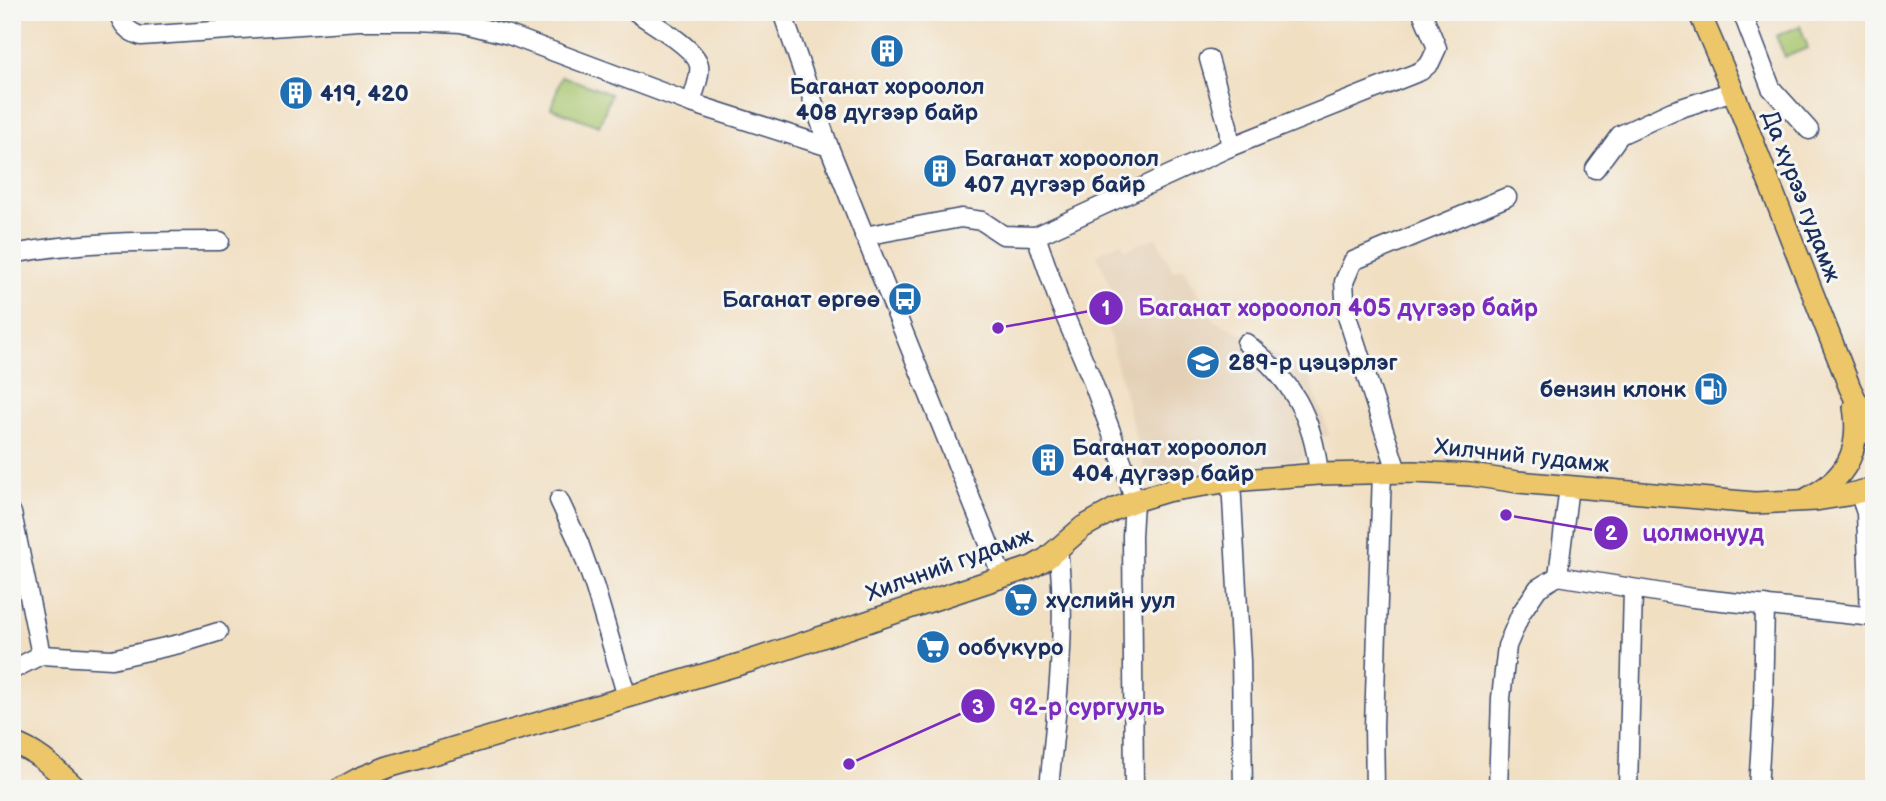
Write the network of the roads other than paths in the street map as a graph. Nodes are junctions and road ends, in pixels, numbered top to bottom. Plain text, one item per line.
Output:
1 (118, 12) edge
2 (635, 12) edge
3 (782, 12) edge
4 (1422, 12) edge
5 (1699, 12) edge
6 (1742, 12) edge
7 (361, 16) edge
8 (1209, 59) dead end
9 (1733, 91) junction
10 (691, 103) junction
11 (1810, 130) dead end
12 (829, 147) junction
13 (1230, 147) junction
14 (1595, 169) dead end
15 (1507, 197) dead end
16 (864, 236) junction
17 (1036, 236) junction
18 (220, 241) dead end
19 (12, 254) edge
20 (1246, 342) dead end
21 (1850, 388) junction
22 (1874, 437) edge
23 (1863, 450) edge
24 (1390, 471) junction
25 (1319, 474) junction
26 (1231, 481) junction
27 (1569, 486) junction
28 (1866, 490) edge
29 (559, 500) dead end
30 (1134, 501) junction
31 (1798, 502) junction
32 (12, 513) edge
33 (1058, 550) junction
34 (1002, 576) junction
35 (1558, 576) junction
36 (1633, 589) junction
37 (1765, 605) junction
38 (1872, 617) edge
39 (218, 632) dead end
40 (41, 655) junction
41 (12, 670) edge
42 (627, 697) junction
43 (12, 743) edge
44 (77, 789) edge
45 (340, 789) edge
46 (1049, 789) edge
47 (1134, 789) edge
48 (1243, 789) edge
49 (1375, 789) edge
50 (1498, 789) edge
51 (1628, 789) edge
52 (1758, 789) edge

1 - 7 street
2 - 10 street
3 - 12 street
4 - 13 street
5 - 9 main road, Да хүрээ гудамж
6 - 11 street
7 - 10 street
8 - 13 street
9 - 14 street
9 - 21 main road, Да хүрээ гудамж
10 - 12 street
12 - 16 street
13 - 17 street
15 - 24 street
16 - 17 street
16 - 34 street
17 - 30 street
18 - 19 street
20 - 25 street
21 - 22 main road, Да хүрээ гудамж
21 - 23 main road
23 - 31 main road
24 - 25 main road, Хилчний гудамж
24 - 27 main road, Хилчний гудамж
24 - 49 street
25 - 26 main road, Хилчний гудамж
26 - 30 main road, Хилчний гудамж
26 - 48 street
27 - 31 main road, Хилчний гудамж
27 - 35 street
28 - 31 main road, Хилчний гудамж
28 - 38 street
29 - 42 street
30 - 33 main road, Хилчний гудамж
30 - 47 street
32 - 40 street
33 - 34 main road, Хилчний гудамж
33 - 46 street
34 - 42 main road, Хилчний гудамж
35 - 36 street
35 - 50 street
36 - 37 street
36 - 51 street
37 - 38 street
37 - 52 street
39 - 40 street
40 - 41 street
42 - 45 main road, Хилчний гудамж
43 - 44 main road

